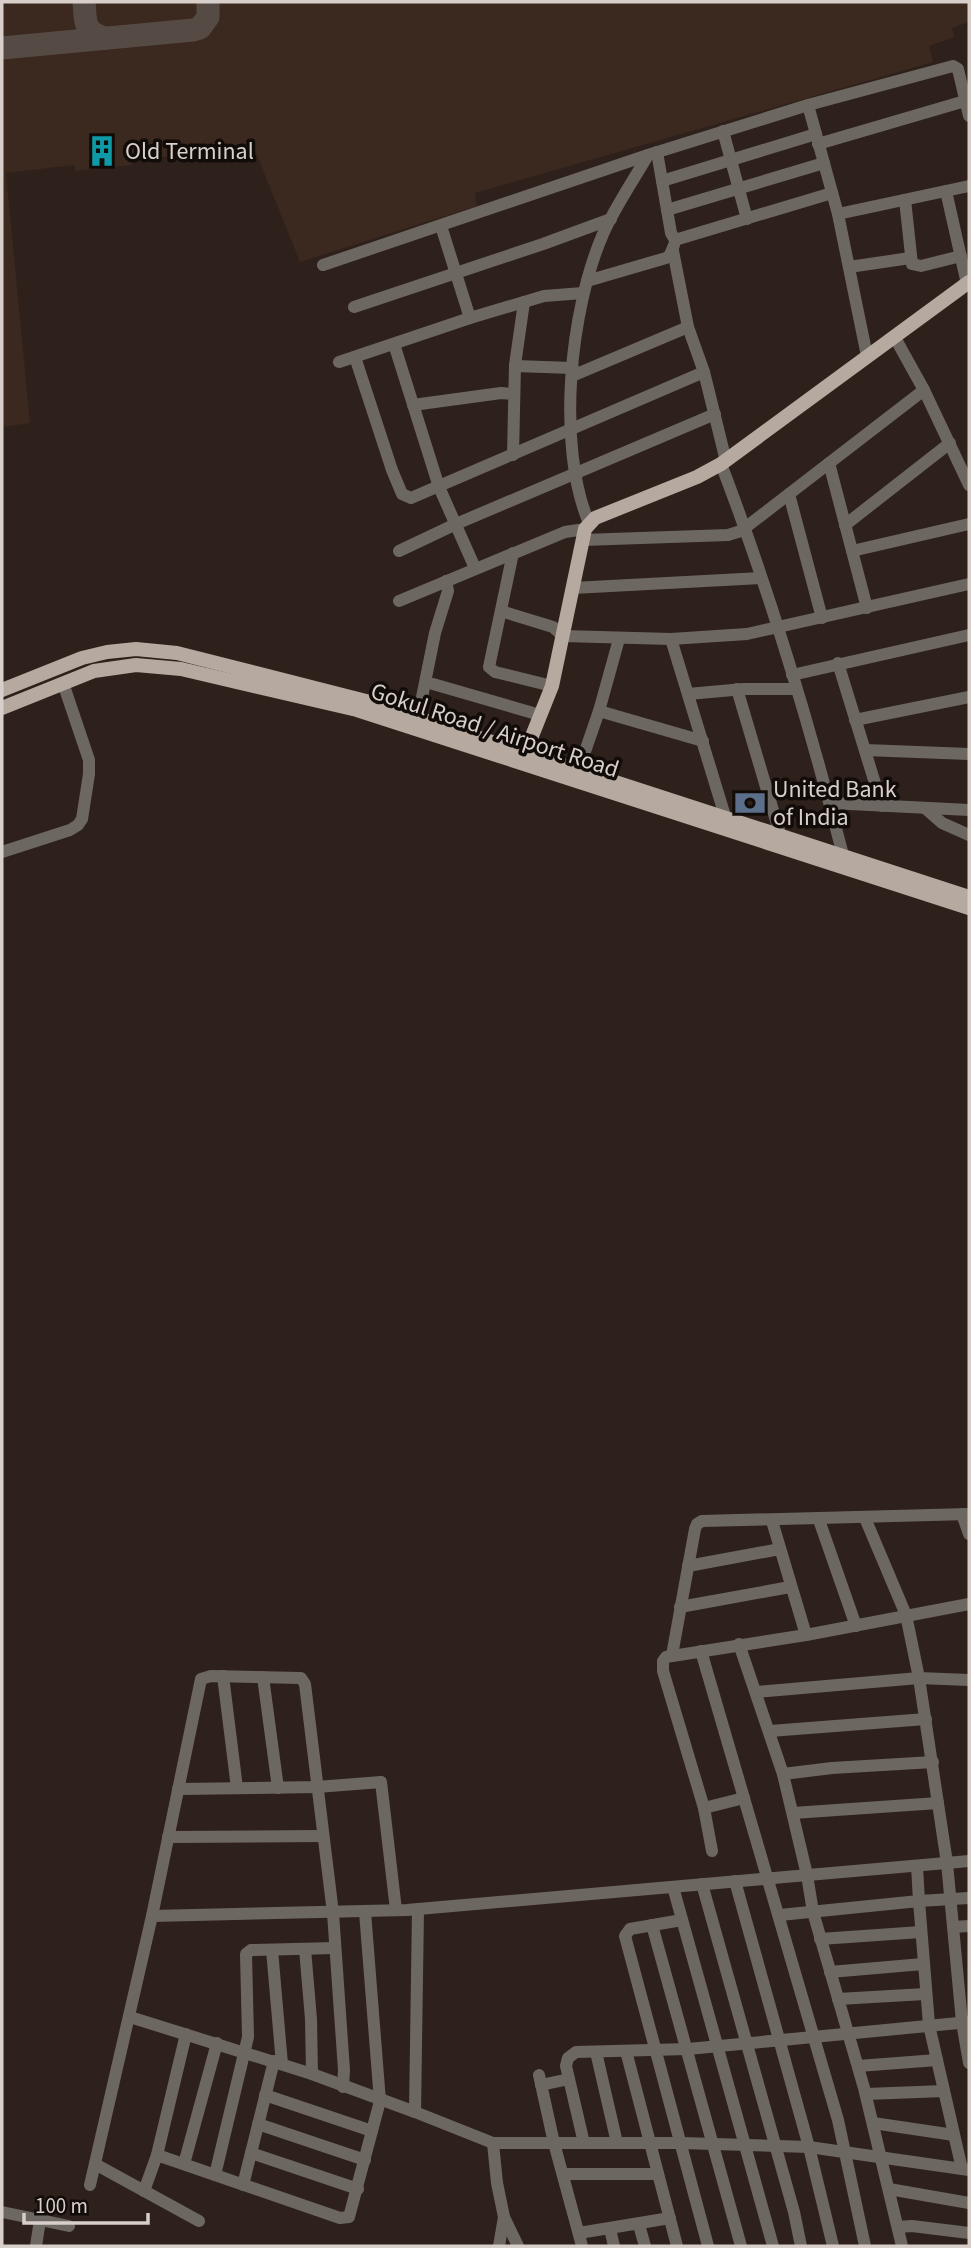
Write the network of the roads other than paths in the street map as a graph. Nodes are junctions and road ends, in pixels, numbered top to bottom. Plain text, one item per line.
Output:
1 (965, 101) junction
2 (808, 105) junction
3 (969, 116) edge
4 (723, 131) junction
5 (817, 139) junction
6 (653, 153) junction
7 (731, 161) junction
8 (824, 163) junction
9 (662, 181) junction
10 (969, 186) edge
11 (739, 189) junction
12 (946, 191) junction
13 (832, 193) junction
14 (905, 200) junction
15 (667, 210) junction
16 (838, 214) junction
17 (611, 219) junction
18 (747, 219) junction
19 (441, 226) junction
20 (674, 245) junction
21 (961, 256) junction
22 (910, 258) junction
23 (323, 265) dead end
24 (849, 267) junction
25 (456, 273) junction
26 (968, 283) edge
27 (585, 287) junction
28 (524, 302) junction
29 (354, 307) dead end
30 (470, 318) junction
31 (688, 327) junction
32 (894, 336) junction
33 (394, 344) junction
34 (867, 356) junction
35 (355, 357) junction
36 (340, 362) dead end
37 (515, 366) junction
38 (573, 372) junction
39 (704, 372) junction
40 (924, 390) junction
41 (513, 394) junction
42 (412, 405) junction
43 (715, 414) junction
44 (570, 430) junction
45 (950, 443) junction
46 (513, 455) junction
47 (964, 458) edge
48 (724, 462) junction
49 (829, 463) junction
50 (576, 474) junction
51 (969, 485) edge
52 (439, 487) junction
53 (789, 494) junction
54 (456, 524) junction
55 (969, 524) edge
56 (845, 525) junction
57 (746, 528) junction
58 (585, 531) junction
59 (399, 551) dead end
60 (852, 551) junction
61 (513, 553) junction
62 (475, 568) junction
63 (761, 578) junction
64 (446, 580) junction
65 (969, 584) edge
66 (573, 588) junction
67 (399, 601) dead end
68 (867, 608) junction
69 (501, 611) junction
70 (822, 618) junction
71 (777, 628) junction
72 (969, 635) edge
73 (563, 636) junction
74 (619, 639) junction
75 (671, 639) junction
76 (143, 649) junction
77 (838, 663) junction
78 (135, 665) junction
79 (151, 666) junction
80 (792, 675) junction
81 (63, 683) junction
82 (433, 684) dead end
83 (552, 686) junction
84 (737, 689) junction
85 (796, 689) junction
86 (2, 690) edge
87 (688, 694) junction
88 (969, 697) edge
89 (2, 708) edge
90 (599, 711) junction
91 (540, 715) junction
92 (418, 717) junction
93 (855, 720) junction
94 (703, 741) junction
95 (865, 750) junction
96 (526, 751) junction
97 (969, 754) edge
98 (579, 769) junction
99 (830, 803) junction
100 (882, 806) junction
101 (925, 808) junction
102 (969, 810) edge
103 (725, 816) junction
104 (780, 834) junction
105 (969, 835) edge
106 (2, 852) edge
107 (842, 861) junction
108 (969, 897) edge
109 (969, 908) edge
110 (966, 1514) edge
111 (865, 1518) junction
112 (819, 1520) junction
113 (772, 1521) junction
114 (969, 1534) edge
115 (780, 1549) junction
116 (688, 1566) junction
117 (790, 1587) junction
118 (969, 1604) edge
119 (680, 1607) junction
120 (906, 1615) junction
121 (856, 1626) junction
122 (806, 1635) junction
123 (739, 1644) junction
124 (701, 1651) junction
125 (672, 1655) junction
126 (223, 1676) junction
127 (263, 1677) junction
128 (919, 1678) junction
129 (969, 1680) edge
130 (757, 1692) junction
131 (926, 1719) junction
132 (770, 1731) junction
133 (933, 1762) junction
134 (783, 1774) junction
135 (317, 1787) junction
136 (237, 1788) junction
137 (278, 1788) junction
138 (178, 1789) junction
139 (744, 1798) junction
140 (938, 1803) junction
141 (704, 1808) junction
142 (793, 1813) junction
143 (323, 1836) junction
144 (168, 1837) junction
145 (712, 1852) dead end
146 (969, 1861) edge
147 (947, 1863) junction
148 (917, 1866) junction
149 (807, 1875) junction
150 (768, 1878) junction
151 (735, 1881) junction
152 (702, 1884) junction
153 (673, 1887) junction
154 (969, 1898) edge
155 (950, 1899) junction
156 (919, 1901) junction
157 (418, 1909) junction
158 (396, 1910) junction
159 (365, 1912) junction
160 (813, 1912) junction
161 (332, 1913) junction
162 (780, 1915) junction
163 (152, 1916) junction
164 (682, 1920) junction
165 (652, 1925) junction
166 (969, 1926) edge
167 (953, 1927) junction
168 (921, 1932) junction
169 (820, 1939) junction
170 (335, 1948) junction
171 (305, 1949) junction
172 (272, 1950) junction
173 (969, 1958) edge
174 (956, 1959) junction
175 (923, 1964) junction
176 (830, 1972) junction
177 (964, 1987) edge
178 (925, 1994) junction
179 (838, 2000) junction
180 (130, 2017) junction
181 (965, 2022) edge
182 (929, 2025) junction
183 (849, 2033) junction
184 (186, 2034) junction
185 (814, 2036) junction
186 (779, 2040) junction
187 (217, 2043) junction
188 (747, 2043) junction
189 (718, 2046) junction
190 (688, 2049) junction
191 (657, 2050) junction
192 (245, 2051) junction
193 (626, 2051) junction
194 (596, 2052) junction
195 (937, 2060) junction
196 (969, 2061) edge
197 (278, 2062) junction
198 (858, 2066) junction
199 (312, 2074) junction
200 (569, 2079) junction
201 (343, 2087) junction
202 (944, 2091) junction
203 (866, 2094) junction
204 (265, 2095) junction
205 (380, 2101) junction
206 (415, 2112) junction
207 (873, 2123) junction
208 (258, 2124) junction
209 (372, 2131) junction
210 (954, 2135) junction
211 (493, 2143) junction
212 (554, 2143) junction
213 (584, 2143) junction
214 (617, 2143) junction
215 (650, 2143) junction
216 (682, 2143) junction
217 (715, 2144) junction
218 (746, 2144) junction
219 (776, 2145) junction
220 (810, 2147) junction
221 (845, 2152) junction
222 (251, 2153) junction
223 (157, 2155) junction
224 (881, 2156) junction
225 (365, 2160) junction
226 (95, 2164) junction
227 (184, 2164) junction
228 (965, 2169) edge
229 (563, 2174) junction
230 (658, 2174) junction
231 (215, 2175) junction
232 (90, 2185) dead end
233 (243, 2185) junction
234 (358, 2189) junction
235 (889, 2189) junction
236 (144, 2191) junction
237 (969, 2203) edge
238 (2, 2212) edge
239 (504, 2217) junction
240 (670, 2218) junction
241 (40, 2220) junction
242 (199, 2221) dead end
243 (639, 2225) junction
244 (69, 2226) dead end
245 (898, 2227) junction
246 (610, 2229) junction
247 (969, 2233) edge
248 (580, 2240) edge
249 (36, 2246) edge
250 (499, 2246) edge
251 (518, 2246) edge
252 (614, 2246) edge
253 (645, 2246) edge
254 (677, 2246) edge
255 (708, 2246) edge
256 (741, 2246) edge
257 (773, 2246) edge
258 (801, 2246) edge
259 (833, 2246) edge
260 (865, 2246) edge
261 (902, 2246) edge

1 - 2 street
1 - 3 street
1 - 5 street
2 - 4 street
2 - 5 street
4 - 6 street
4 - 7 street
5 - 7 street
5 - 8 street
6 - 9 street
6 - 17 street
6 - 19 street
7 - 9 street
7 - 11 street
8 - 11 street
8 - 13 street
9 - 15 street
10 - 12 street
11 - 15 street
11 - 18 street
12 - 14 street
12 - 21 street
13 - 16 street
13 - 18 street
14 - 16 street
14 - 22 street
15 - 20 street
16 - 24 street
17 - 25 street
17 - 27 street
18 - 20 street
19 - 23 street
19 - 25 street
20 - 27 street
20 - 31 street
21 - 22 street
21 - 26 street
22 - 24 street
24 - 34 street
25 - 29 street
25 - 30 street
26 - 32 main road
27 - 28 street
27 - 38 street
28 - 30 street
28 - 37 street
30 - 33 street
31 - 38 street
31 - 39 street
32 - 34 main road
32 - 40 street
33 - 35 street
33 - 42 street
34 - 48 main road
35 - 36 street
35 - 52 street
37 - 38 street
37 - 41 street
38 - 44 street
39 - 43 street
39 - 44 street
40 - 45 street
40 - 49 street
41 - 42 street
41 - 46 street
42 - 52 street
43 - 48 street
43 - 50 street
44 - 46 street
44 - 50 street
45 - 47 street
45 - 56 street
46 - 52 street
47 - 51 street
48 - 57 street
48 - 58 main road
49 - 53 street
49 - 56 street
50 - 54 street
50 - 58 street
52 - 54 street
53 - 57 street
53 - 70 street
54 - 59 street
54 - 62 street
55 - 60 street
56 - 60 street
57 - 58 street
57 - 63 street
58 - 61 street
58 - 66 main road
60 - 68 street
61 - 62 street
61 - 69 street
62 - 64 street
63 - 66 street
63 - 71 street
64 - 67 street
64 - 92 street
65 - 68 street
66 - 73 main road
68 - 70 street
69 - 73 street
69 - 83 street
70 - 71 street
71 - 75 street
71 - 80 street
72 - 77 street
73 - 74 street
73 - 83 main road
74 - 75 street
74 - 90 street
75 - 87 street
76 - 78 main road
76 - 79 main road
76 - 86 main road
76 - 92 main road
77 - 80 street
77 - 93 street
78 - 79 main road, Gokul Road / Airport Road
78 - 81 main road, Gokul Road / Airport Road
79 - 107 main road, Gokul Road / Airport Road
80 - 85 street
81 - 89 main road, Gokul Road / Airport Road
81 - 106 street
82 - 91 street
83 - 91 main road
84 - 85 street
84 - 87 street
84 - 104 street
85 - 99 street
87 - 94 street
88 - 93 street
90 - 94 street
90 - 98 street
91 - 96 main road
92 - 96 main road
93 - 95 street
94 - 103 street
95 - 97 street
95 - 100 street
96 - 98 main road
98 - 103 main road
99 - 100 street
99 - 107 street
100 - 101 street
101 - 102 street
101 - 105 street
103 - 104 main road
104 - 107 main road
107 - 108 main road
107 - 109 main road, Gokul Road / Airport Road
110 - 111 street
110 - 114 street
111 - 112 street
111 - 120 street
112 - 113 street
112 - 121 street
113 - 115 street
113 - 116 street
115 - 116 street
115 - 117 street
116 - 119 street
117 - 119 street
117 - 122 street
118 - 120 street
119 - 125 street
120 - 121 street
120 - 128 street
121 - 122 street
122 - 123 street
123 - 124 street
123 - 130 street
124 - 125 street
124 - 139 street
125 - 141 street
126 - 127 street
126 - 136 street
126 - 138 street
127 - 135 street
127 - 137 street
128 - 129 street
128 - 130 street
128 - 131 street
130 - 132 street
131 - 132 street
131 - 133 street
132 - 134 street
133 - 134 street
133 - 140 street
134 - 142 street
135 - 137 street
135 - 143 street
135 - 158 street
136 - 137 street
136 - 138 street
138 - 144 street
139 - 141 street
139 - 150 street
140 - 142 street
140 - 147 street
141 - 145 street
142 - 149 street
143 - 144 street
143 - 161 street
144 - 163 street
146 - 147 street
147 - 148 street
147 - 155 street
148 - 149 street
148 - 156 street
149 - 150 street
149 - 160 street
150 - 151 street
150 - 162 street
151 - 152 street
151 - 186 street
152 - 153 street
152 - 188 street
153 - 157 street
153 - 164 street
154 - 155 street
155 - 156 street
155 - 167 street
156 - 160 street
156 - 168 street
157 - 158 street
157 - 206 street
158 - 159 street
159 - 161 street
159 - 205 street
160 - 162 street
160 - 169 street
161 - 163 street
161 - 170 street
162 - 185 street
163 - 180 street
164 - 165 street
164 - 189 street
165 - 190 street
165 - 191 street
166 - 167 street
167 - 174 street
168 - 169 street
168 - 175 street
169 - 176 street
170 - 171 street
170 - 201 street
171 - 172 street
171 - 199 street
172 - 192 street
172 - 197 street
173 - 174 street
174 - 177 street
175 - 176 street
175 - 178 street
176 - 179 street
177 - 181 street
178 - 179 street
178 - 182 street
179 - 183 street
180 - 184 street
180 - 226 street
181 - 182 street
181 - 196 street
182 - 183 street
182 - 195 street
183 - 185 street
183 - 198 street
184 - 187 street
184 - 223 street
185 - 186 street
185 - 221 street
186 - 188 street
186 - 220 street
187 - 192 street
187 - 227 street
188 - 189 street
188 - 219 street
189 - 190 street
189 - 218 street
190 - 191 street
190 - 217 street
191 - 193 street
191 - 216 street
192 - 197 street
192 - 231 street
193 - 194 street
193 - 215 street
194 - 200 street
194 - 214 street
195 - 198 street
195 - 202 street
197 - 199 street
197 - 204 street
198 - 203 street
199 - 201 street
200 - 212 street
200 - 213 street
201 - 205 street
202 - 203 street
202 - 210 street
203 - 207 street
204 - 208 street
204 - 209 street
205 - 206 street
205 - 209 street
206 - 211 street
207 - 210 street
207 - 224 street
208 - 222 street
208 - 225 street
209 - 225 street
210 - 228 street
211 - 212 street
211 - 239 street
212 - 213 street
212 - 229 street
213 - 214 street
214 - 215 street
215 - 216 street
215 - 230 street
216 - 217 street
216 - 255 street
217 - 218 street
217 - 256 street
218 - 219 street
218 - 257 street
219 - 220 street
219 - 258 street
220 - 221 street
220 - 259 street
221 - 224 street
221 - 260 street
222 - 233 street
222 - 234 street
223 - 227 street
223 - 236 street
224 - 228 street
224 - 235 street
225 - 234 street
226 - 232 street
226 - 236 street
227 - 231 street
229 - 230 street
229 - 248 street
230 - 240 street
231 - 233 street
233 - 234 street
235 - 237 street
235 - 245 street
236 - 242 street
238 - 241 street
239 - 250 street
239 - 251 street
240 - 243 street
240 - 254 street
241 - 244 street
241 - 249 street
243 - 246 street
243 - 253 street
245 - 247 street
245 - 261 street
246 - 248 street
246 - 252 street

